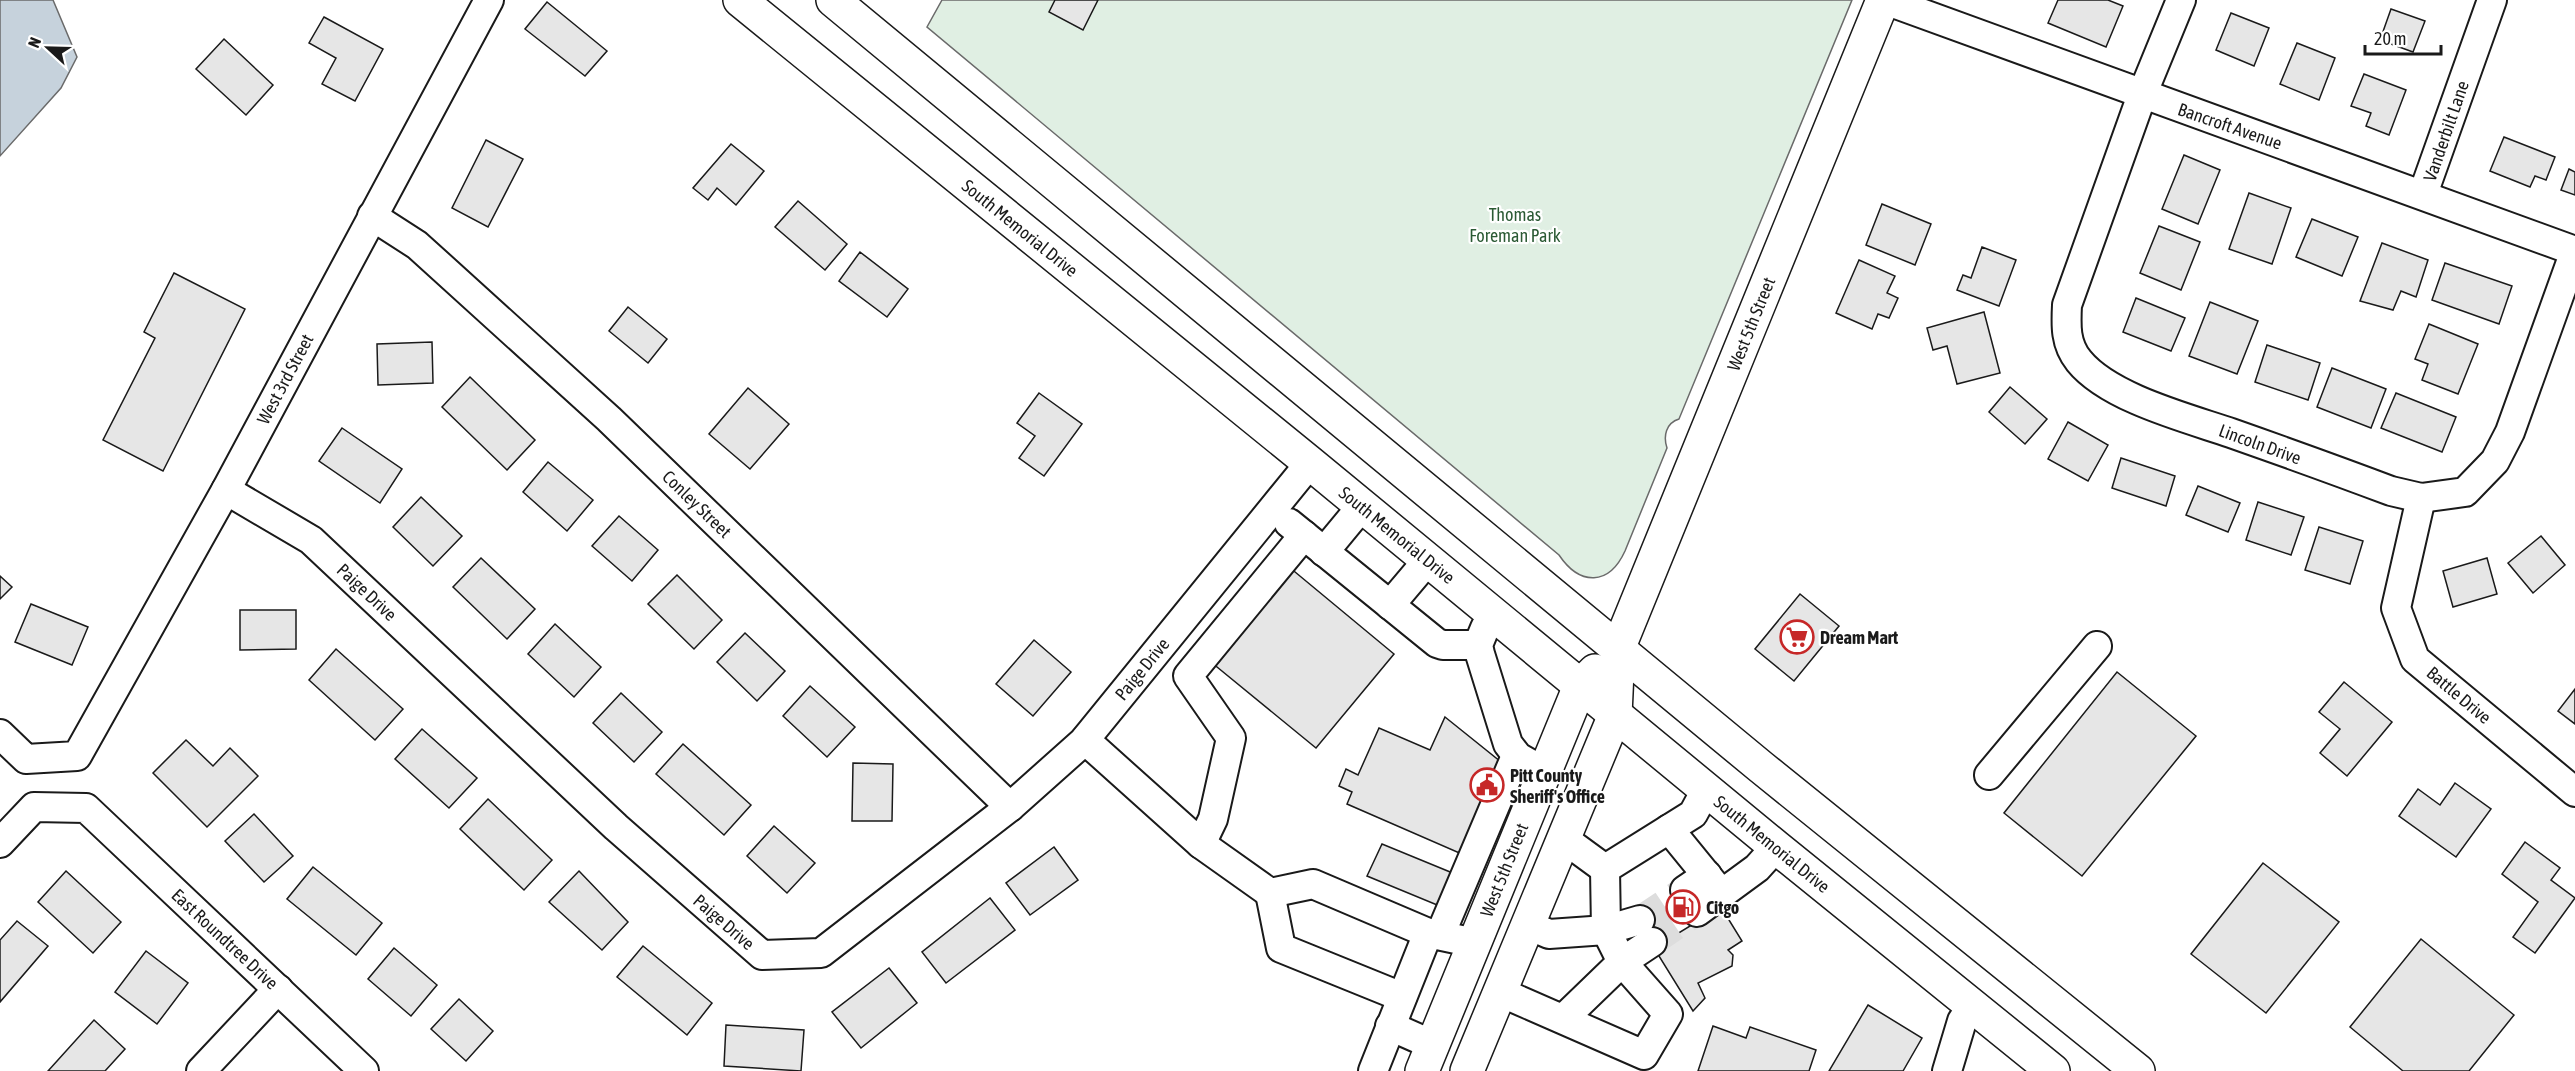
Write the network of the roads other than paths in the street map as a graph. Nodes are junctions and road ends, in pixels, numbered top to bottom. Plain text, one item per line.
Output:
1 (489, 0) edge
2 (740, 0) edge
3 (833, 0) edge
4 (1884, 0) edge
5 (2181, 0) edge
6 (2492, 0) edge
7 (2142, 95) junction
8 (2423, 194) junction
9 (372, 216) junction
10 (2575, 251) edge
11 (1310, 463) junction
12 (226, 490) junction
13 (2421, 498) junction
14 (1362, 506) junction
15 (1272, 510) junction
16 (1314, 544) junction
17 (1428, 560) junction
18 (1390, 605) junction
19 (1491, 613) junction
20 (1478, 645) junction
21 (1161, 646) junction
22 (2097, 646) dead end
23 (1618, 649) junction
24 (1188, 676) junction
25 (1580, 686) junction
26 (1615, 715) junction
27 (0, 735) edge
28 (1085, 740) junction
29 (1531, 764) junction
30 (1989, 775) dead end
31 (1706, 790) junction
32 (2575, 792) edge
33 (1010, 807) junction
34 (1669, 829) junction
35 (1564, 839) junction
36 (0, 843) edge
37 (1201, 844) junction
38 (1776, 847) junction
39 (1468, 868) junction
40 (1605, 869) junction
41 (1500, 880) junction
42 (1270, 893) junction
43 (1528, 925) junction
44 (1606, 930) junction
45 (1434, 934) junction
46 (1475, 943) junction
47 (1622, 962) junction
48 (278, 989) junction
49 (1500, 992) junction
50 (1402, 997) junction
51 (1971, 1006) junction
52 (1563, 1019) junction
53 (1390, 1026) junction
54 (1428, 1058) edge
55 (2036, 1066) edge
56 (201, 1071) edge
57 (364, 1071) edge
58 (1373, 1071) edge
59 (1467, 1071) edge
60 (1947, 1071) edge
61 (2138, 1071) edge

1 - 9 street, West 3rd Street
2 - 11 main road, South Memorial Drive
3 - 23 main road
4 - 7 street, Bancroft Avenue
4 - 23 main road, West 5th Street
5 - 7 street, Lincoln Drive
6 - 8 street, Vanderbilt Lane
7 - 8 street, Bancroft Avenue
7 - 13 street, Lincoln Drive
8 - 10 street, Bancroft Avenue
9 - 12 street, West 3rd Street
9 - 33 street, Conley Street
10 - 13 street, Lincoln Drive
11 - 14 main road, South Memorial Drive
11 - 15 street, Paige Drive
12 - 27 street, West 3rd Street
12 - 33 street, Paige Drive
13 - 32 street, Battle Drive
14 - 16 street
14 - 17 main road, South Memorial Drive
15 - 16 street
15 - 21 street, Paige Drive
16 - 18 street
16 - 24 street
17 - 18 street
17 - 19 main road, South Memorial Drive
18 - 20 street
19 - 20 street
19 - 25 main road, South Memorial Drive
20 - 29 street
21 - 24 street
21 - 28 street, Paige Drive
22 - 30 street
23 - 25 main road, West 5th Street
23 - 26 main road, West 5th Street
23 - 61 main road
24 - 37 street
25 - 26 main road, South Memorial Drive
25 - 29 main road, West 5th Street
26 - 31 main road, South Memorial Drive
26 - 35 main road, West 5th Street
28 - 33 street, Paige Drive
28 - 37 street
29 - 39 street
29 - 41 main road, West 5th Street
31 - 34 street
31 - 38 main road, South Memorial Drive
34 - 38 street
34 - 40 street
35 - 40 street
35 - 43 main road, West 5th Street
36 - 48 street, East Roundtree Drive
37 - 42 street
38 - 51 main road, South Memorial Drive
39 - 41 street
39 - 45 street
40 - 44 street
41 - 46 main road, West 5th Street
42 - 45 street
42 - 50 street
43 - 44 street
43 - 49 main road, West 5th Street
44 - 47 street
44 - 47 street
45 - 46 street
45 - 50 street
46 - 54 main road, West 5th Street
47 - 52 street
47 - 52 street
48 - 56 street
48 - 57 street, East Roundtree Drive
49 - 52 street
49 - 59 main road, West 5th Street
50 - 53 street
51 - 55 main road, South Memorial Drive
51 - 60 street
53 - 54 street
53 - 58 street

